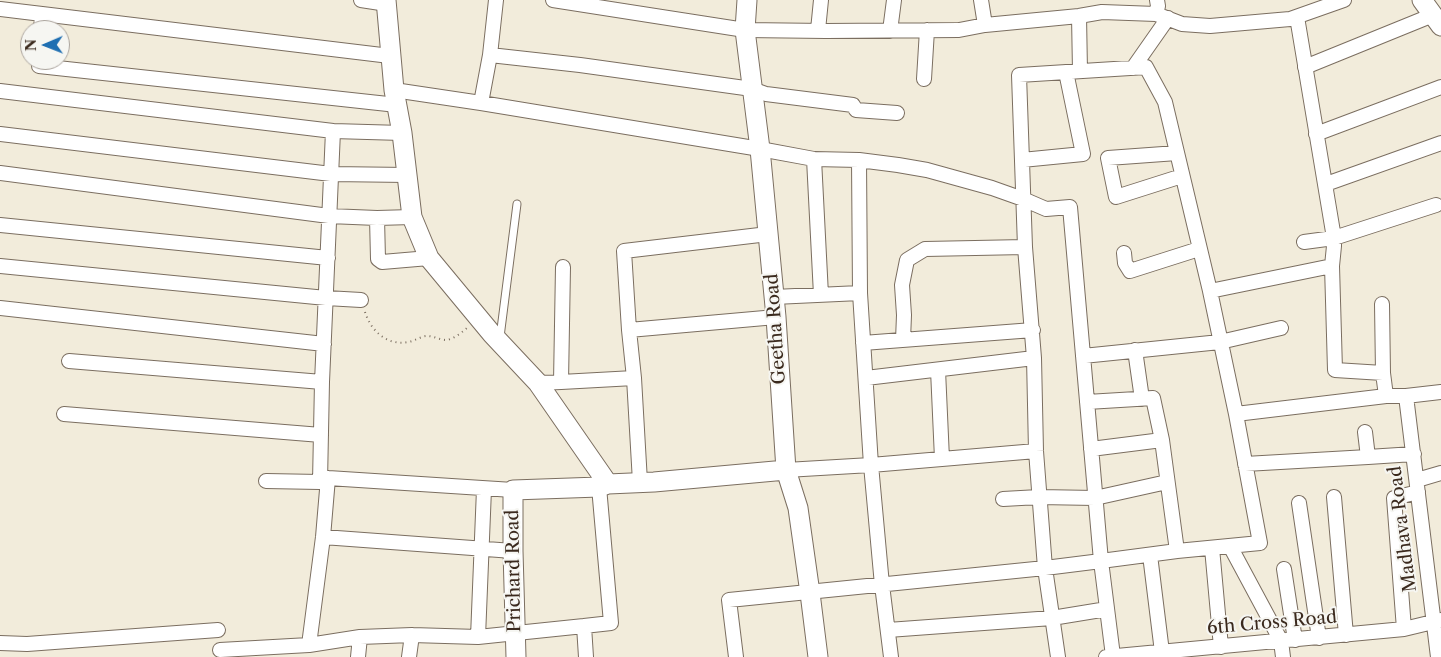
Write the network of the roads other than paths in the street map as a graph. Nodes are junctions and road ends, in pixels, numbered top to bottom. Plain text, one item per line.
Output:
1 (361, 0) edge
2 (496, 0) edge
3 (553, 0) edge
4 (747, 0) edge
5 (821, 0) edge
6 (894, 0) edge
7 (981, 0) edge
8 (1344, 0) edge
9 (386, 2) edge
10 (626, 6) edge
11 (1101, 6) edge
12 (0, 10) edge
13 (1160, 11) edge
14 (42, 14) junction
15 (1432, 14) edge
16 (1079, 16) junction
17 (1296, 17) junction
18 (42, 20) edge
19 (985, 26) junction
20 (745, 30) junction
21 (818, 30) junction
22 (890, 30) junction
23 (927, 30) junction
24 (490, 55) junction
25 (390, 56) junction
26 (1133, 68) junction
27 (1305, 68) junction
28 (70, 69) edge
29 (1073, 72) junction
30 (924, 79) dead end
31 (1441, 87) edge
32 (752, 89) junction
33 (0, 91) edge
34 (396, 97) junction
35 (481, 103) junction
36 (897, 113) dead end
37 (333, 131) junction
38 (402, 133) junction
39 (0, 134) edge
40 (1316, 134) junction
41 (1441, 144) edge
42 (760, 149) junction
43 (1177, 153) junction
44 (814, 159) junction
45 (859, 160) junction
46 (1022, 160) junction
47 (0, 173) edge
48 (331, 174) junction
49 (407, 175) junction
50 (1182, 176) junction
51 (1326, 184) junction
52 (1023, 198) junction
53 (517, 204) dead end
54 (1436, 205) dead end
55 (329, 216) junction
56 (412, 217) junction
57 (377, 218) junction
58 (0, 225) edge
59 (768, 234) junction
60 (1334, 238) junction
61 (1304, 242) dead end
62 (1025, 247) junction
63 (1200, 249) junction
64 (1124, 253) dead end
65 (328, 258) junction
66 (429, 258) junction
67 (0, 266) edge
68 (1332, 266) junction
69 (562, 267) dead end
70 (1210, 291) junction
71 (860, 293) junction
72 (821, 295) junction
73 (774, 297) junction
74 (326, 298) junction
75 (361, 300) road end
76 (1382, 304) dead end
77 (0, 308) edge
78 (776, 317) junction
79 (1281, 328) dead end
80 (629, 330) junction
81 (1033, 330) junction
82 (903, 340) junction
83 (500, 342) junction
84 (1220, 342) junction
85 (864, 343) junction
86 (324, 344) junction
87 (1136, 350) junction
88 (1083, 356) junction
89 (1034, 358) junction
90 (70, 361) dead end
91 (938, 370) junction
92 (1383, 374) junction
93 (634, 378) junction
94 (866, 378) junction
95 (322, 382) junction
96 (562, 382) junction
97 (538, 384) junction
98 (1441, 392) edge
99 (1386, 396) junction
100 (1406, 396) junction
101 (1142, 399) junction
102 (1086, 402) junction
103 (64, 414) dead end
104 (1236, 414) junction
105 (1365, 432) dead end
106 (321, 435) junction
107 (1162, 440) junction
108 (1091, 449) junction
109 (1036, 451) junction
110 (1414, 454) junction
111 (1368, 458) junction
112 (942, 459) junction
113 (1245, 464) junction
114 (871, 465) junction
115 (786, 470) junction
116 (1441, 473) edge
117 (324, 480) junction
118 (266, 481) dead end
119 (640, 482) junction
120 (1167, 482) junction
121 (604, 486) junction
122 (1418, 486) junction
123 (484, 488) junction
124 (513, 490) junction
125 (1334, 496) dead end
126 (1039, 497) junction
127 (1095, 498) junction
128 (1003, 499) dead end
129 (1299, 503) dead end
130 (323, 537) junction
131 (1230, 546) junction
132 (482, 548) junction
133 (1212, 548) junction
134 (513, 551) junction
135 (1177, 551) junction
136 (1150, 555) junction
137 (1101, 561) junction
138 (1045, 568) junction
139 (1284, 569) dead end
140 (882, 585) junction
141 (810, 593) junction
142 (1107, 609) junction
143 (1052, 618) junction
144 (1437, 621) edge
145 (584, 626) junction
146 (1404, 629) junction
147 (218, 630) dead end
148 (888, 630) junction
149 (515, 634) junction
150 (412, 635) junction
151 (1346, 635) junction
152 (360, 637) junction
153 (478, 637) junction
154 (1319, 638) junction
155 (1288, 641) junction
156 (0, 643) edge
157 (309, 645) junction
158 (1221, 647) junction
159 (220, 650) dead end
160 (1162, 652) junction
161 (1140, 656) edge
162 (358, 657) edge
163 (409, 657) edge
164 (516, 657) edge
165 (586, 657) edge
166 (736, 657) edge
167 (818, 657) edge
168 (891, 657) edge
169 (1058, 657) edge
170 (1109, 657) edge
171 (1283, 657) edge
172 (1438, 657) edge

1 - 9 street
2 - 24 street
3 - 10 street
4 - 20 street, Geetha Road
5 - 21 street
6 - 22 street
7 - 19 street
8 - 17 street
9 - 25 street
10 - 20 street
11 - 13 street
11 - 16 street
12 - 14 street
13 - 17 street
13 - 26 street
14 - 18 street
14 - 25 street
15 - 27 street
16 - 19 street
16 - 29 street
17 - 27 street
19 - 23 street
20 - 21 street
20 - 32 street, Geetha Road
21 - 22 street
22 - 23 street
23 - 30 street
24 - 32 street
24 - 35 street
25 - 34 street
26 - 29 street
26 - 43 street
27 - 40 street
28 - 34 street
29 - 46 street
29 - 46 street
31 - 40 street
32 - 36 street
32 - 42 street, Geetha Road
33 - 37 street
34 - 35 street
34 - 38 street
35 - 42 street
37 - 38 street
37 - 48 street
38 - 49 street
39 - 48 street
40 - 51 street
41 - 51 street
42 - 44 street
42 - 59 street, Geetha Road
43 - 50 street
43 - 50 street
44 - 45 street
44 - 72 street
45 - 52 street
45 - 71 street
46 - 52 street
47 - 55 street
48 - 49 street
48 - 55 street
49 - 56 street
50 - 63 street
51 - 60 street
52 - 62 street
52 - 88 street
53 - 83 lane
54 - 60 street
55 - 57 street
55 - 65 street
56 - 57 street
56 - 66 street
57 - 66 street
58 - 65 street
59 - 73 street, Geetha Road
59 - 80 street
60 - 61 street
60 - 68 street
62 - 81 street
62 - 82 street
63 - 64 street
63 - 70 street
65 - 74 street
66 - 83 street
67 - 74 street
68 - 70 street
68 - 92 street
69 - 96 street
70 - 84 street
71 - 72 street
71 - 85 street
72 - 73 street
73 - 78 street, Geetha Road
74 - 75 street
74 - 86 street
76 - 92 street
77 - 86 street
78 - 80 street
78 - 115 street, Geetha Road
79 - 84 street
80 - 93 street
81 - 82 street
81 - 89 street
82 - 85 street
83 - 97 street
84 - 87 street
84 - 104 street
85 - 94 street
86 - 95 street
87 - 88 street
87 - 101 street
88 - 102 street
89 - 91 street
89 - 109 street
90 - 95 street
91 - 94 street
91 - 112 street
92 - 99 street
93 - 96 street
93 - 119 street
94 - 114 street
95 - 106 street
96 - 97 street
97 - 121 street
98 - 100 street
99 - 100 street
99 - 104 street
100 - 110 street, Madhava Road
101 - 102 street
101 - 107 street
102 - 108 street
103 - 106 street
104 - 113 street
105 - 111 street
106 - 117 street
107 - 108 street
107 - 120 street
108 - 127 street
109 - 112 street
109 - 126 street
110 - 111 street
110 - 122 street, Madhava Road
111 - 113 street
112 - 114 street
113 - 131 street
114 - 115 street
114 - 140 street
115 - 119 street, Prichard Road
115 - 141 street, Geetha Road
116 - 122 street
117 - 118 street
117 - 123 street
117 - 130 street
119 - 121 street, Prichard Road
120 - 127 street
120 - 135 street
121 - 124 street, Prichard Road
121 - 145 street
122 - 144 street, Madhava Road
122 - 146 street
123 - 124 street
123 - 132 street
124 - 134 street, Prichard Road
125 - 151 street
126 - 127 street
126 - 128 street
126 - 138 street
127 - 137 street
129 - 154 street
130 - 132 street
130 - 157 street
131 - 133 street
131 - 155 street
132 - 134 street
132 - 153 street
133 - 135 street
133 - 158 street
134 - 149 street, Prichard Road
135 - 136 street
136 - 137 street
136 - 160 street
137 - 138 street
137 - 142 street
138 - 140 street
138 - 143 street
139 - 155 street
140 - 141 street
140 - 148 street
141 - 166 street
141 - 167 street, Geetha Road
142 - 143 street
142 - 170 street
143 - 148 street
143 - 169 street
144 - 146 street, 6th Cross Road
144 - 172 street, Madhava Road
145 - 149 street
145 - 165 street
146 - 151 street, 6th Cross Road
147 - 156 street
148 - 168 street
149 - 153 street
149 - 164 street, Prichard Road
150 - 152 street
150 - 153 street
150 - 163 street
151 - 154 street, 6th Cross Road
152 - 157 street
152 - 162 street
154 - 155 street, 6th Cross Road
155 - 158 street, 6th Cross Road
155 - 171 street
157 - 159 street
158 - 160 street, 6th Cross Road
160 - 161 street, 6th Cross Road
161 - 170 street, 6th Cross Road

